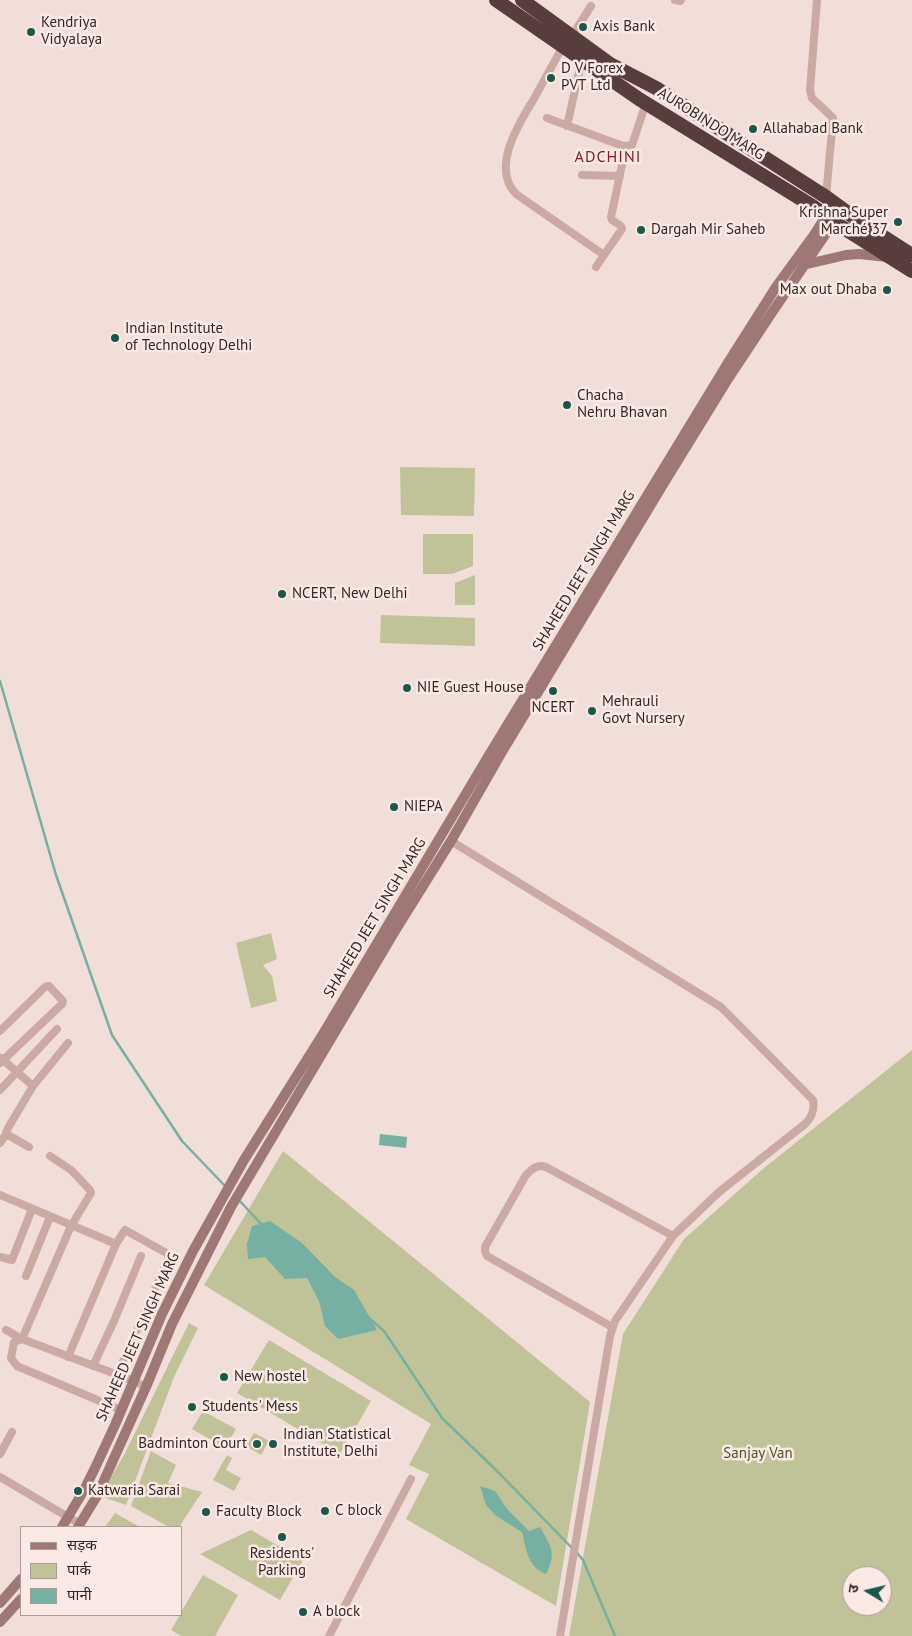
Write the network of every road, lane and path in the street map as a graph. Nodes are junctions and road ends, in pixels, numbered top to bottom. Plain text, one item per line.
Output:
1 (496, 0) edge
2 (522, 0) edge
3 (675, 0) edge
4 (681, 0) edge
5 (817, 0) edge
6 (590, 6) dead end
7 (568, 41) junction
8 (582, 59) junction
9 (646, 104) junction
10 (547, 118) dead end
11 (567, 126) junction
12 (623, 160) dead end
13 (582, 175) dead end
14 (620, 176) junction
15 (826, 197) junction
16 (840, 206) junction
17 (830, 219) junction
18 (911, 251) edge
19 (604, 255) junction
20 (889, 258) junction
21 (806, 264) junction
22 (596, 267) dead end
23 (912, 271) edge
24 (446, 838) junction
25 (57, 1029) dead end
26 (0, 1031) edge
27 (68, 1043) dead end
28 (1, 1060) edge
29 (17, 1072) junction
30 (34, 1086) junction
31 (0, 1090) edge
32 (5, 1136) junction
33 (0, 1143) edge
34 (29, 1147) dead end
35 (50, 1156) dead end
36 (0, 1195) edge
37 (32, 1209) junction
38 (50, 1217) junction
39 (71, 1226) junction
40 (673, 1236) junction
41 (116, 1244) junction
42 (141, 1256) dead end
43 (0, 1257) edge
44 (26, 1276) dead end
45 (612, 1327) junction
46 (6, 1330) dead end
47 (22, 1339) junction
48 (68, 1357) junction
49 (93, 1366) junction
50 (117, 1375) junction
51 (134, 1381) junction
52 (146, 1387) junction
53 (121, 1410) junction
54 (12, 1432) dead end
55 (0, 1454) edge
56 (0, 1477) edge
57 (411, 1479) dead end
58 (68, 1518) junction
59 (63, 1526) edge
60 (79, 1526) edge
61 (20, 1580) edge
62 (20, 1600) edge
63 (0, 1603) edge
64 (0, 1622) edge
65 (329, 1636) edge
66 (560, 1636) edge

1 - 7 highway, AUROBINDO MARG
2 - 7 highway, AUROBINDO MARG
3 - 4 street
5 - 15 street
6 - 7 street
7 - 8 highway, AUROBINDO MARG
7 - 15 highway, AUROBINDO MARG
7 - 19 street
8 - 9 highway, AUROBINDO MARG
8 - 11 street
9 - 11 street
9 - 17 highway, AUROBINDO MARG
10 - 11 street
12 - 14 street
13 - 14 street
14 - 19 street
15 - 16 highway, AUROBINDO MARG
16 - 17 main road
16 - 18 highway, AUROBINDO MARG
17 - 20 highway, AUROBINDO MARG
17 - 21 main road, SHAHEED JEET SINGH MARG
17 - 24 main road, SHAHEED JEET SINGH MARG
19 - 22 street
20 - 21 main road
20 - 23 highway, AUROBINDO MARG
21 - 24 main road, SHAHEED JEET SINGH MARG
24 - 40 street
24 - 51 main road, SHAHEED JEET SINGH MARG
24 - 52 main road, SHAHEED JEET SINGH MARG
25 - 29 street
26 - 28 street
27 - 30 street
28 - 29 street
29 - 30 street
29 - 31 street
30 - 32 street
32 - 33 street
32 - 34 street
35 - 39 street
36 - 37 street
37 - 38 street
37 - 43 street
38 - 39 street
38 - 44 street
39 - 41 street
39 - 47 street
40 - 45 street
40 - 45 street
41 - 48 street
41 - 50 street
42 - 49 street
45 - 66 street
46 - 47 street
47 - 48 street
47 - 53 street
48 - 49 street
49 - 50 street
50 - 51 street
51 - 52 street
51 - 53 main road, SHAHEED JEET SINGH MARG
52 - 60 main road, SHAHEED JEET SINGH MARG
53 - 58 main road, SHAHEED JEET SINGH MARG
54 - 55 street
56 - 58 street
57 - 65 street
58 - 59 main road, SHAHEED JEET SINGH MARG
58 - 60 street
61 - 63 main road
62 - 64 main road

